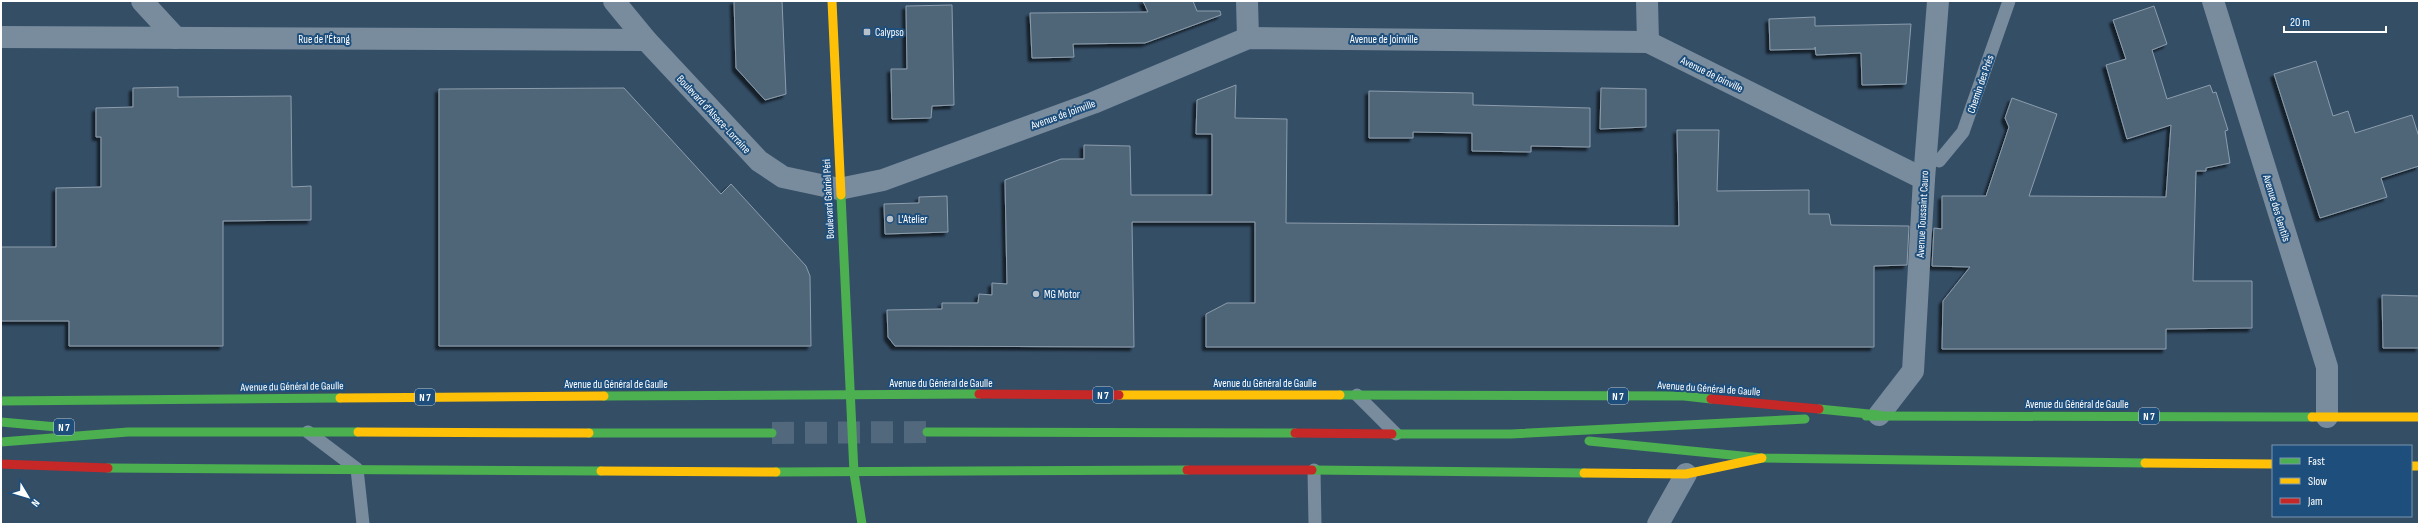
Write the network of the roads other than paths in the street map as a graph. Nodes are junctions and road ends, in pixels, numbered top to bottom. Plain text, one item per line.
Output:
1 (142, 1) edge
2 (614, 1) edge
3 (832, 1) edge
4 (1247, 1) edge
5 (1647, 1) edge
6 (1938, 1) edge
7 (2009, 1) edge
8 (2213, 1) edge
9 (1, 38) edge
10 (176, 38) junction
11 (1248, 38) junction
12 (646, 40) junction
13 (1648, 42) junction
14 (1939, 161) dead end
15 (1924, 179) junction
16 (839, 189) junction
17 (849, 395) junction
18 (1357, 395) junction
19 (1, 401) edge
20 (1879, 415) junction
21 (2327, 417) junction
22 (2419, 417) edge
23 (1, 422) edge
24 (306, 431) junction
25 (128, 432) junction
26 (927, 432) tunnel mouth
27 (772, 433) tunnel mouth
28 (1396, 434) junction
29 (1511, 434) junction
30 (1, 442) edge
31 (1762, 458) junction
32 (1, 464) edge
33 (2272, 464) edge
34 (357, 470) junction
35 (1314, 470) junction
36 (854, 474) junction
37 (1686, 474) junction
38 (363, 524) edge
39 (862, 524) edge
40 (1315, 524) edge
41 (1658, 524) edge

1 - 10 street
2 - 12 street, Boulevard d'Alsace-Lorraine
3 - 16 main road, Boulevard Gabriel Péri
4 - 11 street
5 - 13 street
6 - 15 street, Avenue Toussaint Cauro
7 - 14 lane, Chemin des Prés
8 - 21 street, Avenue des Gentils
9 - 10 street, Rue de l'Étang
10 - 12 street, Rue de l'Étang
11 - 13 street, Avenue de Joinville
11 - 16 street, Avenue de Joinville
12 - 16 street, Boulevard d'Alsace-Lorraine
13 - 15 street, Avenue de Joinville
15 - 20 street, Avenue Toussaint Cauro
16 - 17 main road, Boulevard Gabriel Péri
17 - 18 main road, Avenue du Général de Gaulle / N 7
17 - 19 main road, Avenue du Général de Gaulle / N 7
17 - 36 main road, Boulevard Gabriel Péri
18 - 20 main road, Avenue du Général de Gaulle / N 7
18 - 28 lane
20 - 21 main road, Avenue du Général de Gaulle / N 7
20 - 29 main road, Avenue du Général de Gaulle / N 7
21 - 22 main road, Avenue du Général de Gaulle / N 7
23 - 25 main road, N 7
24 - 25 main road, N 7
24 - 27 main road, N 7
24 - 34 lane
25 - 30 main road, N 7
26 - 28 main road, Avenue du Général de Gaulle / N 7
28 - 29 main road, Avenue du Général de Gaulle / N 7
29 - 31 main road, Avenue du Général de Gaulle / N 7
31 - 33 main road, Avenue du Général de Gaulle / N 7
31 - 37 main road, Avenue du Général de Gaulle / N 7
32 - 34 main road, Avenue du Général de Gaulle / N 7
34 - 36 main road, Avenue du Général de Gaulle / N 7
34 - 38 lane
35 - 36 main road, Avenue du Général de Gaulle / N 7
35 - 37 main road, Avenue du Général de Gaulle / N 7
35 - 40 lane
36 - 39 main road, Boulevard Gabriel Péri
37 - 41 street

